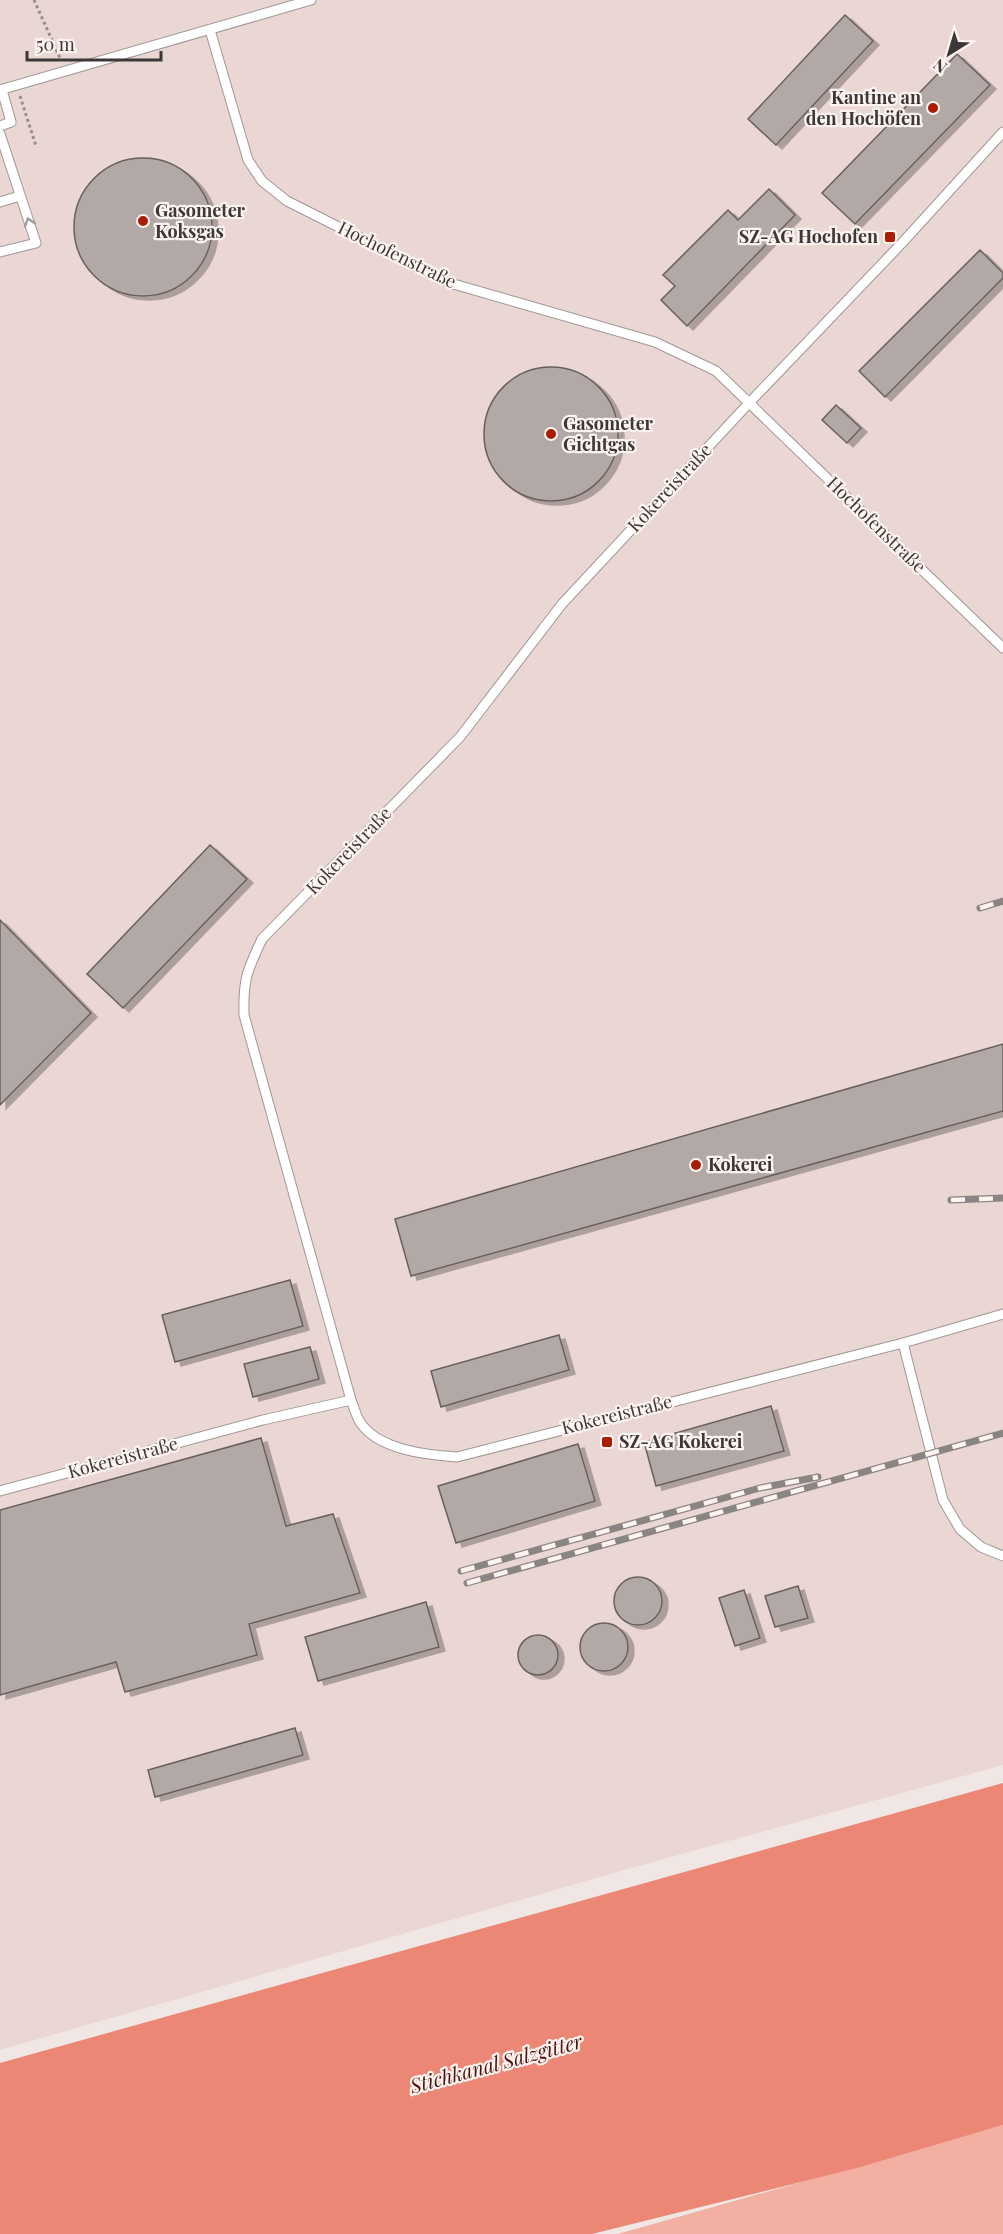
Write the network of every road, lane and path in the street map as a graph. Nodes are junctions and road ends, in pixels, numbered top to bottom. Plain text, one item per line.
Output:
1 (311, 0) edge
2 (210, 30) junction
3 (1, 90) edge
4 (0, 126) edge
5 (1003, 132) edge
6 (0, 134) edge
7 (5, 164) edge
8 (20, 196) junction
9 (0, 202) edge
10 (0, 252) edge
11 (750, 402) junction
12 (1003, 648) edge
13 (1003, 1314) edge
14 (903, 1343) junction
15 (351, 1400) junction
16 (0, 1491) edge
17 (1003, 1556) edge

1 - 2 lane
2 - 3 lane
2 - 11 lane, Hochofenstraße
3 - 4 lane
5 - 11 lane
6 - 7 lane
7 - 8 lane
8 - 9 lane
10 -> 8 lane
11 - 12 lane, Hochofenstraße
11 - 15 lane, Kokereistraße
13 - 14 lane, Kokereistraße
14 - 15 lane, Kokereistraße
14 - 17 lane
15 - 16 lane, Kokereistraße

